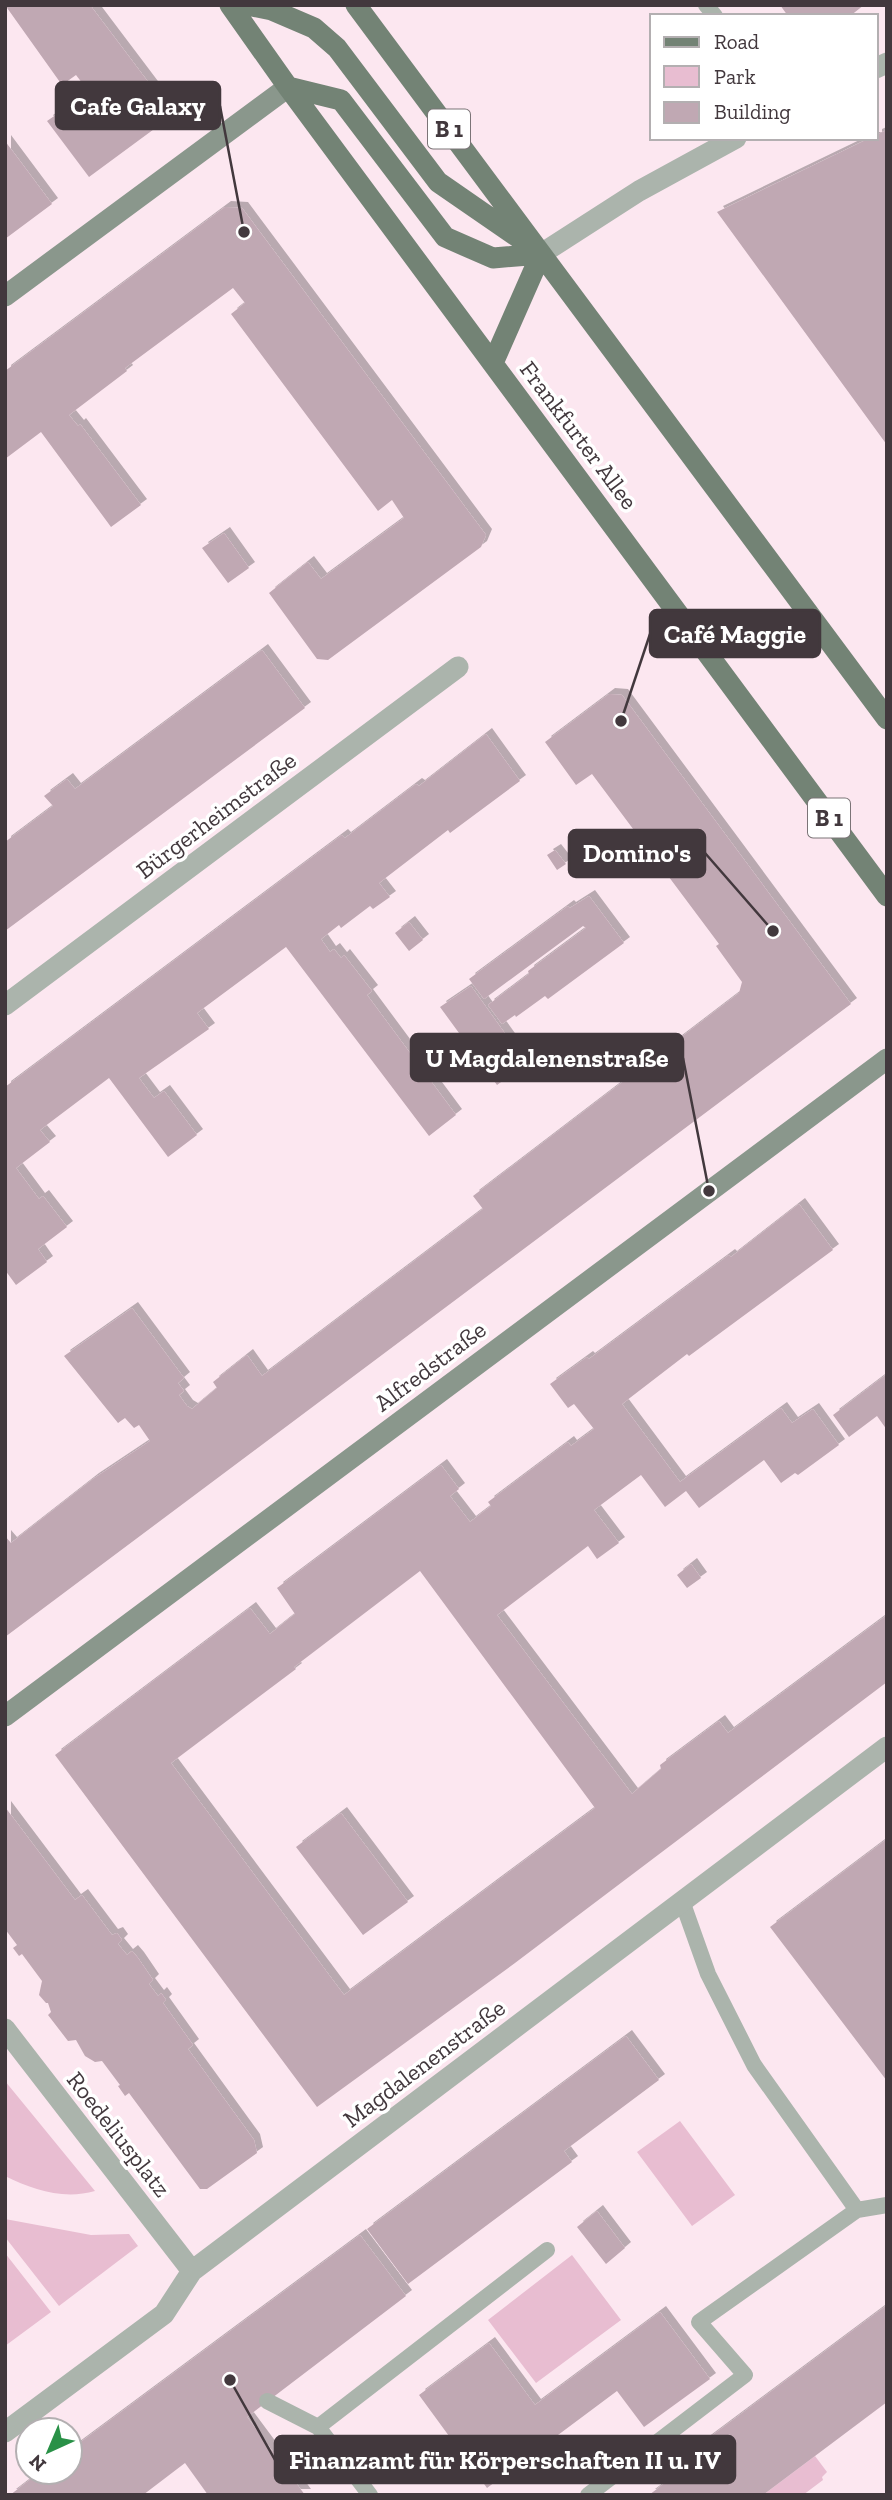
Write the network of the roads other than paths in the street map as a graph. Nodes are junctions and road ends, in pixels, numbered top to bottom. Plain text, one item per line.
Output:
1 (230, 5) edge
2 (247, 5) edge
3 (356, 5) edge
4 (288, 87) junction
5 (732, 140) edge
6 (541, 254) junction
7 (5, 296) edge
8 (493, 363) junction
9 (458, 667) dead end
10 (887, 719) edge
11 (887, 896) edge
12 (5, 1005) edge
13 (887, 1059) edge
14 (5, 1716) edge
15 (887, 1747) edge
16 (682, 1900) junction
17 (5, 2029) edge
18 (887, 2205) edge
19 (857, 2210) junction
20 (547, 2250) dead end
21 (192, 2271) junction
22 (267, 2401) dead end
23 (318, 2427) junction
24 (5, 2432) edge
25 (370, 2495) edge
26 (589, 2495) edge

1 - 4 main road, Frankfurter Allee / B 1
2 - 6 main road
3 - 6 main road, B 1
4 - 6 main road
4 - 7 street
4 - 8 main road, Frankfurter Allee / B 1
5 - 6 street
6 - 8 main road
6 - 10 main road, B 1
8 - 11 main road, Frankfurter Allee / B 1
9 - 12 street, Bürgerheimstraße
13 - 14 street, Alfredstraße
15 - 16 street, Magdalenenstraße
16 - 19 lane
16 - 21 street, Magdalenenstraße
17 - 21 street, Roedeliusplatz
18 - 19 lane
19 - 26 lane
20 - 23 lane
21 - 24 street, Magdalenenstraße
22 - 23 lane
23 - 25 lane

